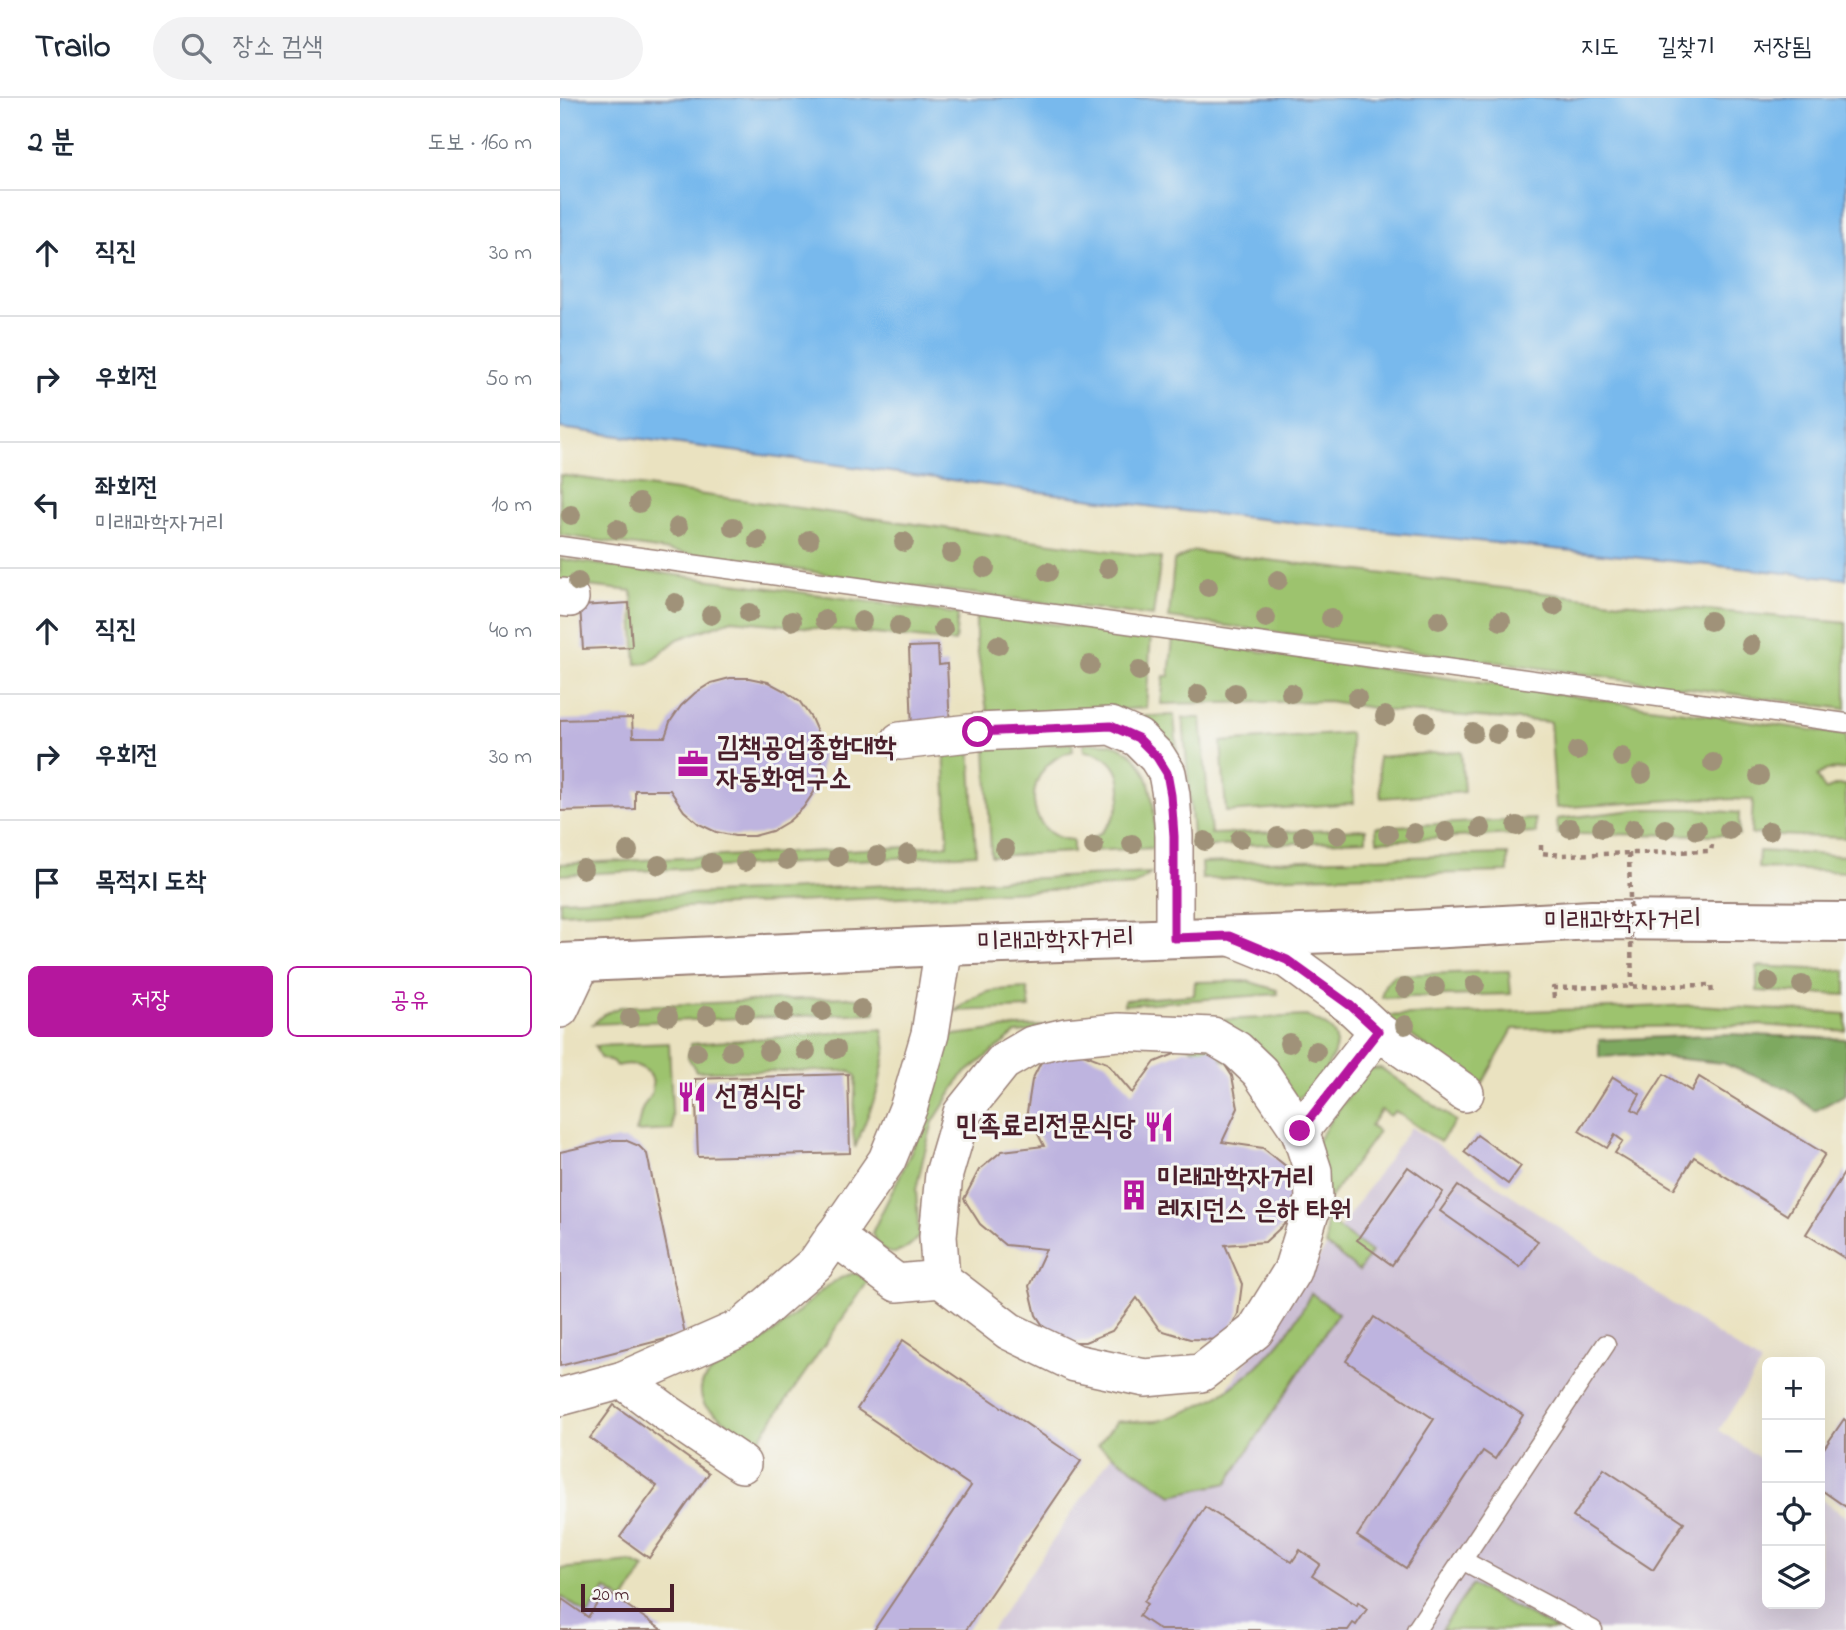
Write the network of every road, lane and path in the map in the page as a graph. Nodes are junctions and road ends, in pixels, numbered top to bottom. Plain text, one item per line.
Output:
1 (560, 546) edge
2 (1846, 723) edge
3 (900, 741) dead end
4 (1541, 845) dead end
5 (1712, 845) dead end
6 (1629, 853) junction
7 (1846, 922) edge
8 (1229, 936) junction
9 (1174, 938) junction
10 (944, 946) junction
11 (571, 962) edge
12 (1632, 987) junction
13 (1712, 994) dead end
14 (1554, 998) dead end
15 (560, 1009) edge
16 (1378, 1031) junction
17 (1465, 1093) dead end
18 (1300, 1131) junction
19 (834, 1236) junction
20 (942, 1279) junction
21 (1606, 1344) dead end
22 (623, 1380) junction
23 (560, 1397) edge
24 (743, 1464) dead end
25 (1462, 1560) junction
26 (1416, 1630) edge
27 (1593, 1630) edge

1 - 2 lane
3 - 9 street
4 - 6 path
5 - 6 path
6 - 12 path, bridge
7 - 8 main road, 미래과학자거리
8 - 9 main road, 미래과학자거리
8 - 16 street
9 - 10 main road, 미래과학자거리
10 - 11 main road, 미래과학자거리
10 - 19 street
11 - 15 street
12 - 13 path
12 - 14 path
16 - 17 street
16 - 18 street
18 - 20 street
18 - 20 street
19 - 20 street
19 - 22 street
21 - 25 lane
22 - 23 street
22 - 24 street
25 - 26 lane
25 - 27 lane

